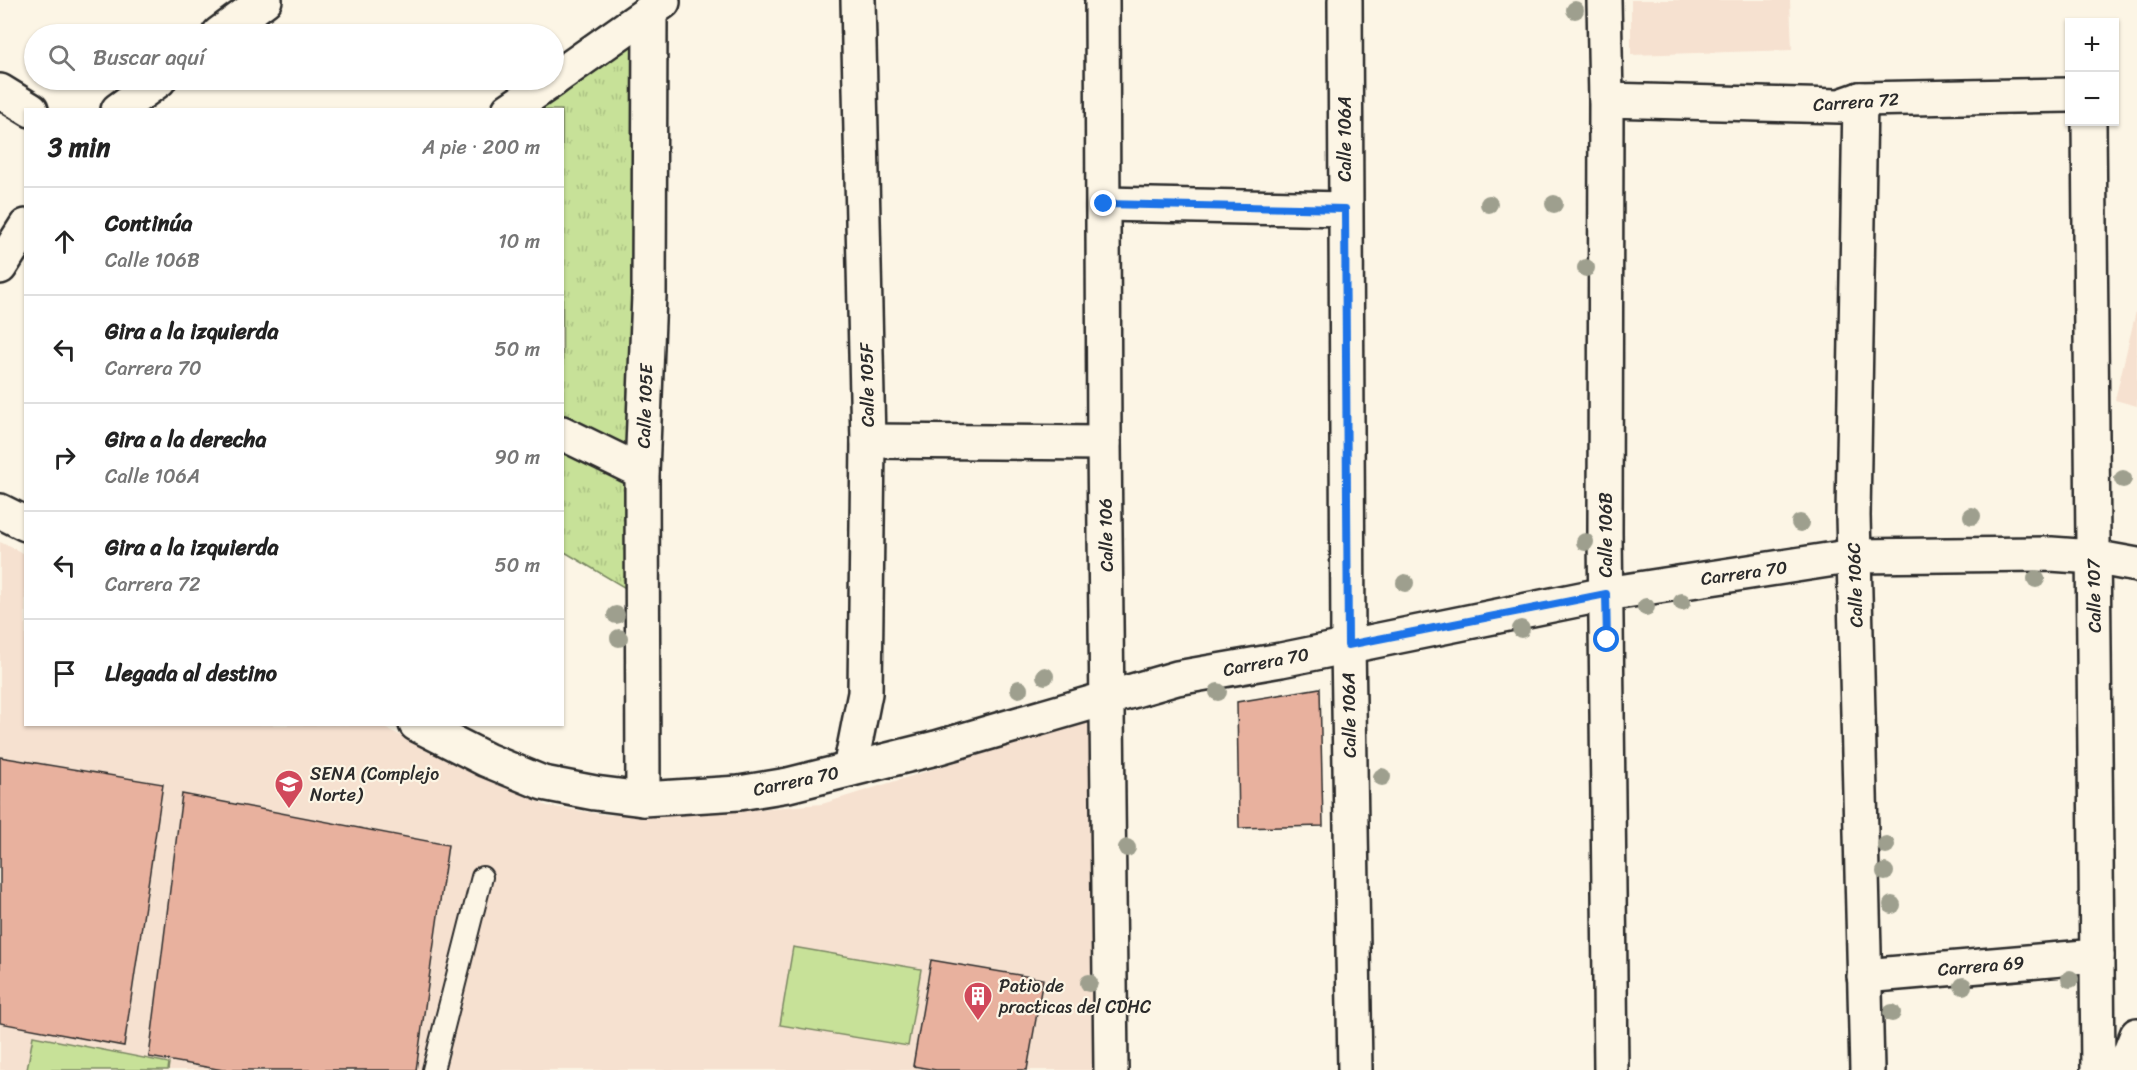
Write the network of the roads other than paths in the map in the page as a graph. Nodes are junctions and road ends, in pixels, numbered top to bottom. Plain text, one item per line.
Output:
1 (265, 0) edge
2 (858, 0) edge
3 (1102, 0) edge
4 (1345, 0) edge
5 (1604, 0) edge
6 (658, 6) edge
7 (233, 24) edge
8 (564, 71) edge
9 (145, 90) edge
10 (537, 90) edge
11 (0, 91) edge
12 (2065, 95) edge
13 (1860, 99) junction
14 (1606, 100) junction
15 (28, 108) edge
16 (121, 108) edge
17 (512, 108) edge
18 (2089, 126) edge
19 (1104, 204) junction
20 (1345, 209) junction
21 (24, 229) edge
22 (0, 267) edge
23 (564, 434) edge
24 (868, 441) junction
25 (1104, 443) junction
26 (642, 472) junction
27 (0, 511) edge
28 (24, 523) edge
29 (1854, 556) junction
30 (2093, 557) junction
31 (2137, 565) edge
32 (1606, 594) junction
33 (1348, 645) junction
34 (1108, 697) junction
35 (420, 726) edge
36 (850, 770) junction
37 (643, 799) junction
38 (482, 877) dead end
39 (2097, 956) junction
40 (1864, 976) junction
41 (2137, 1035) edge
42 (434, 1070) edge
43 (1111, 1070) edge
44 (1356, 1070) edge
45 (1611, 1070) edge
46 (1867, 1070) edge
47 (2098, 1070) edge
48 (2122, 1070) edge

1 - 7 street
2 - 24 street, Calle 105F
3 - 19 street, Calle 106
4 - 20 street, Calle 106A
5 - 14 street, Calle 106B
6 - 8 street
6 - 26 street, Calle 105E
9 - 16 street
10 - 17 street
11 - 15 street
12 - 13 street, Carrera 72
13 - 14 street, Carrera 72
13 - 29 street, Calle 106C
14 - 32 street, Calle 106B
18 - 30 street, Calle 107
19 - 20 street
19 - 25 street, Calle 106
20 - 33 street, Calle 106A
21 - 22 street
23 - 26 street
24 - 25 street
24 - 36 street, Calle 105F
25 - 34 street, Calle 106
26 - 37 street, Calle 105E
27 - 28 street
29 - 30 street, Carrera 70
29 - 32 street, Carrera 70
29 - 40 street, Calle 106C
30 - 31 street, Carrera 70
30 - 39 street, Calle 107
32 - 33 street, Carrera 70
32 - 45 street, Calle 106B
33 - 34 street, Carrera 70
33 - 44 street, Calle 106A
34 - 36 street, Carrera 70
34 - 43 street, Calle 106
35 - 37 street, Carrera 70
36 - 37 street, Carrera 70
38 - 42 lane
39 - 40 street, Carrera 69
39 - 47 street, Calle 107
40 - 46 street, Calle 106C
41 - 48 street

